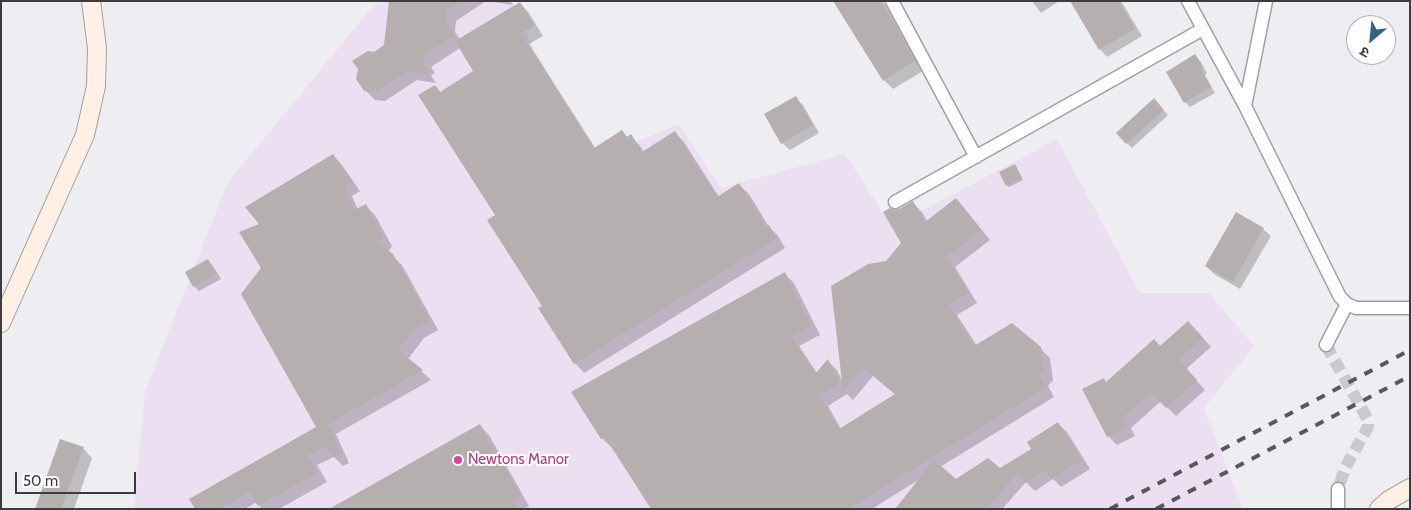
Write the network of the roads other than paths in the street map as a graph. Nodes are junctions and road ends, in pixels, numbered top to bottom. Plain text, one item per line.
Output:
1 (91, 1) edge
2 (892, 1) edge
3 (1188, 1) edge
4 (1266, 1) edge
5 (1203, 29) junction
6 (1245, 106) junction
7 (976, 157) junction
8 (895, 202) dead end
9 (1347, 304) junction
10 (1410, 308) edge
11 (1, 322) edge
12 (1326, 345) dead end
13 (1410, 488) edge
14 (1338, 490) tunnel mouth
15 (1338, 509) edge
16 (1379, 509) edge

1 - 11 street
2 - 7 street
3 - 5 street
4 - 6 street
5 - 6 street
5 - 7 street
6 - 9 street
7 - 8 street
9 - 10 street
9 - 12 street
13 - 16 street
14 - 15 street

